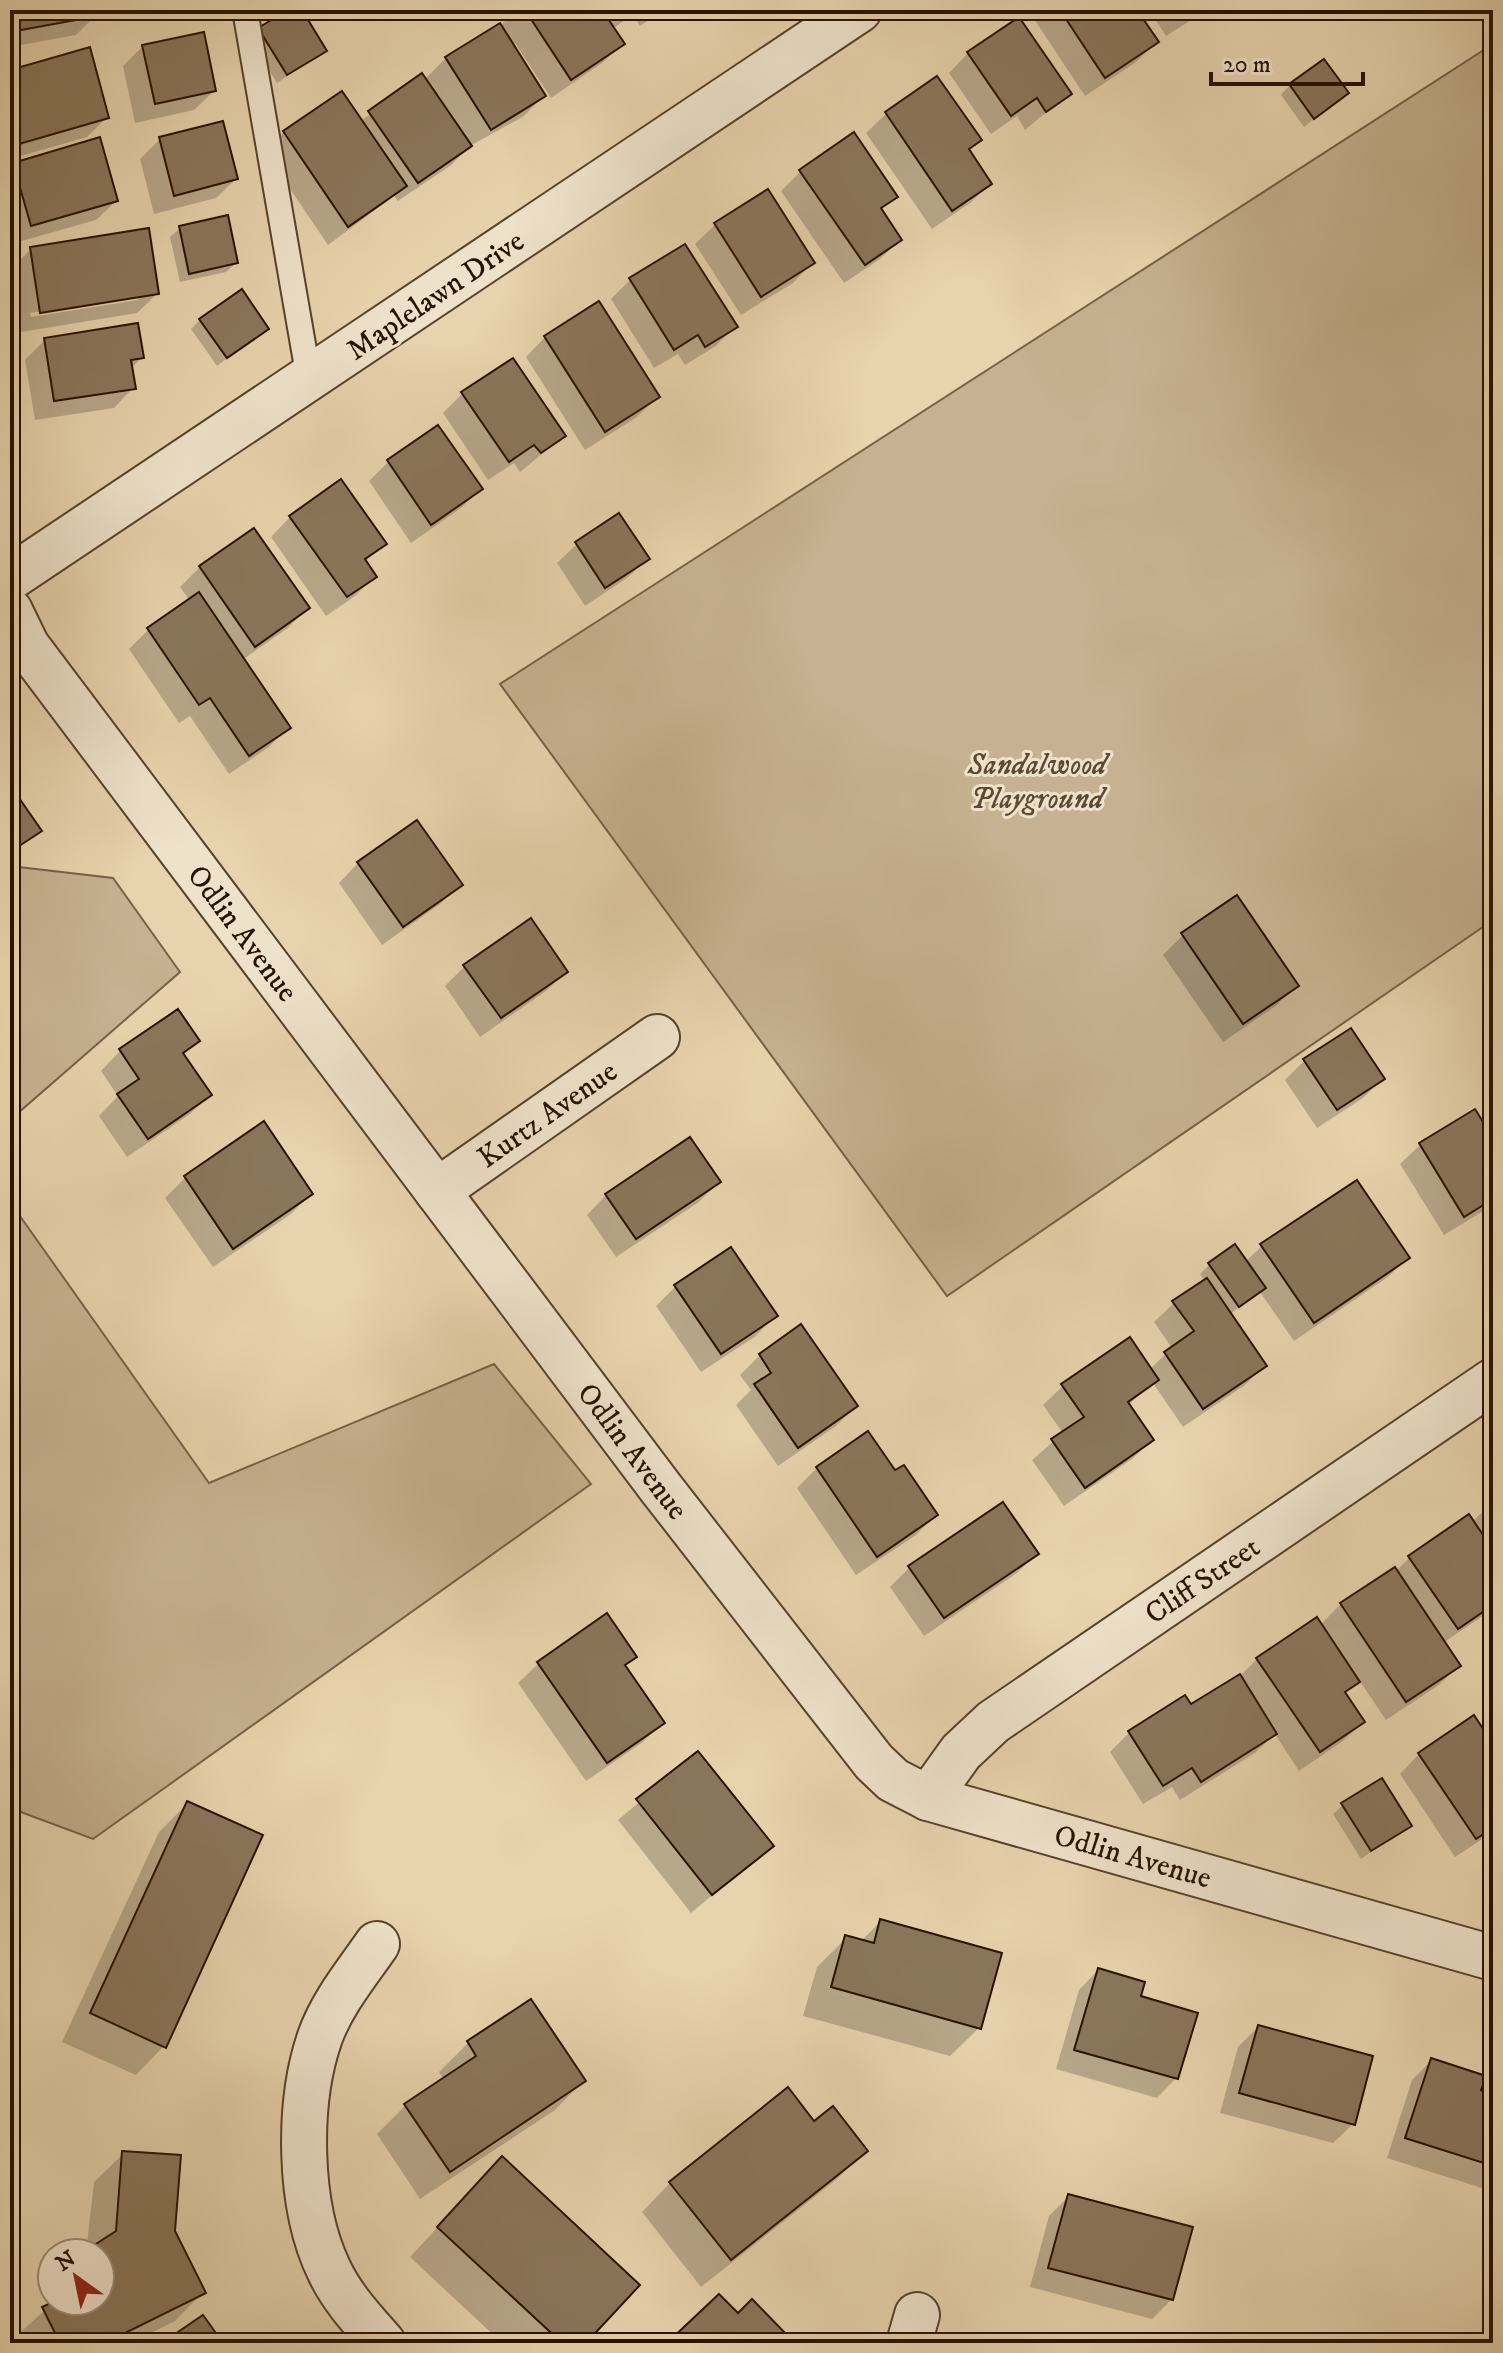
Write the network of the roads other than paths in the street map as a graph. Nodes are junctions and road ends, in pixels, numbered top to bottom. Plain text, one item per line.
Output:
1 (859, 10) edge
2 (247, 11) edge
3 (309, 379) junction
4 (10, 578) edge
5 (10, 611) edge
6 (657, 1037) dead end
7 (437, 1191) junction
8 (1493, 1381) edge
9 (928, 1798) junction
10 (377, 1944) dead end
11 (1493, 1958) edge
12 (383, 2343) edge

1 - 3 street, Maplelawn Drive
2 - 3 lane
3 - 4 street, Maplelawn Drive
5 - 7 street, Odlin Avenue
6 - 7 street, Kurtz Avenue
7 - 9 street, Odlin Avenue
8 - 9 street, Cliff Street
9 - 11 street, Odlin Avenue
10 - 12 street

